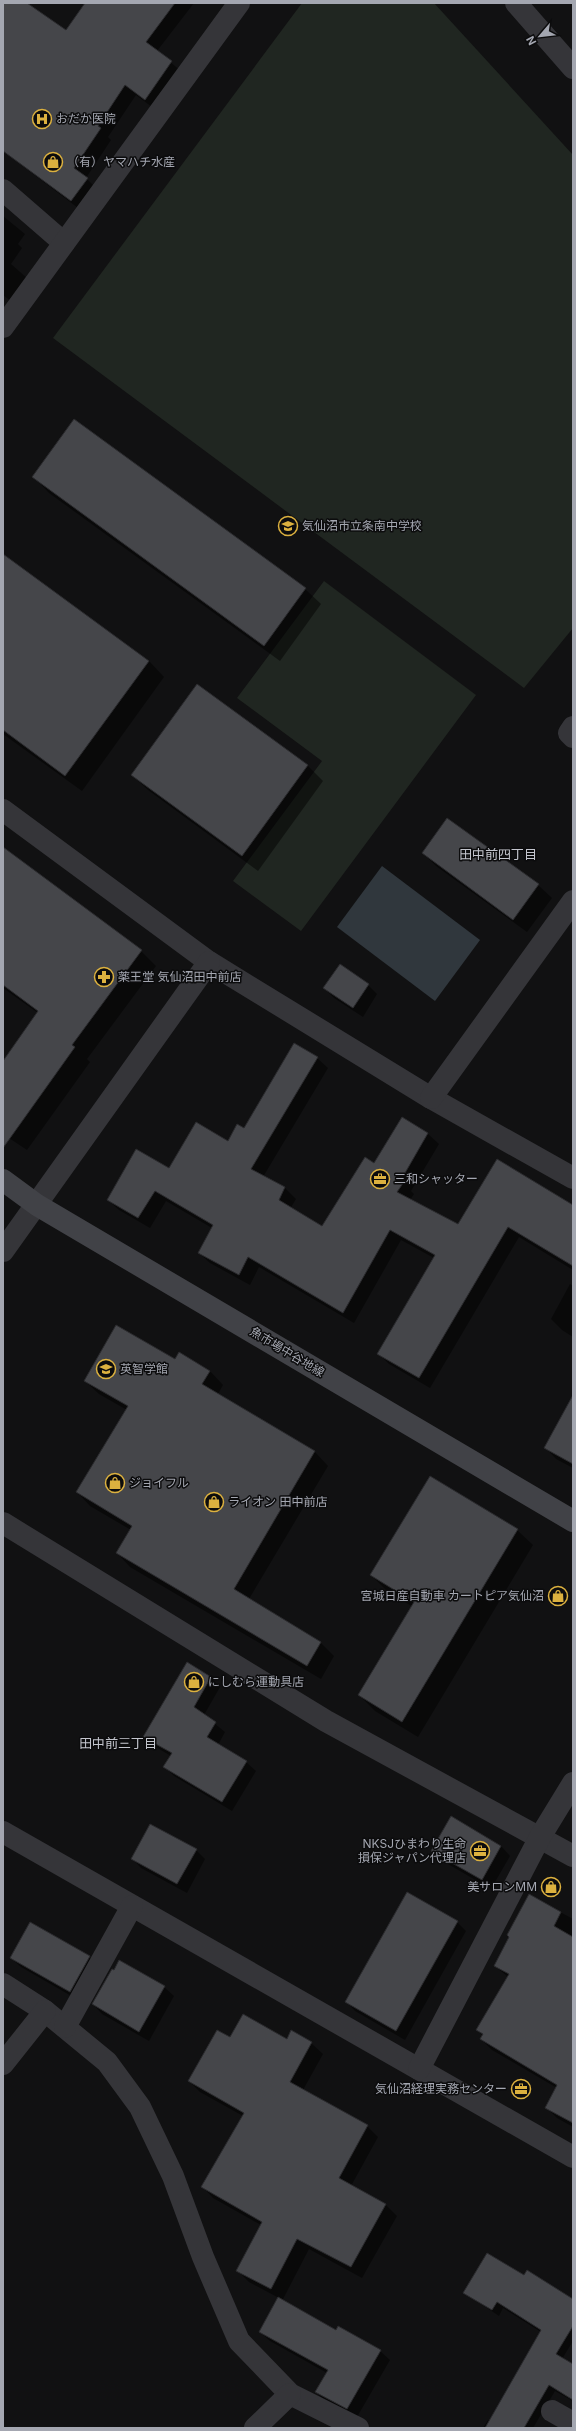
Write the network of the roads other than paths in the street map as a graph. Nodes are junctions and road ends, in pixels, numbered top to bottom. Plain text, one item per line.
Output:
1 (238, 3) edge
2 (516, 3) edge
3 (573, 68) edge
4 (3, 190) edge
5 (64, 243) junction
6 (3, 326) edge
7 (573, 727) edge
8 (573, 737) edge
9 (3, 810) edge
10 (573, 901) edge
11 (209, 962) junction
12 (431, 1098) junction
13 (573, 1178) edge
14 (3, 1180) edge
15 (37, 1205) junction
16 (3, 1251) edge
17 (573, 1521) edge
18 (3, 1523) edge
19 (573, 1783) edge
20 (3, 1832) edge
21 (540, 1837) junction
22 (573, 1856) edge
23 (132, 1906) junction
24 (3, 1984) edge
25 (45, 2011) junction
26 (65, 2027) junction
27 (3, 2064) edge
28 (419, 2069) junction
29 (573, 2157) edge
30 (290, 2394) junction
31 (552, 2411) dead end
32 (573, 2424) edge
33 (255, 2428) edge
34 (358, 2428) edge

1 - 5 street
2 - 3 street
4 - 5 street
5 - 6 street
7 - 8 street
9 - 11 street
10 - 12 street
11 - 12 street
11 - 15 street
12 - 13 street
14 - 15 street, 魚市場中谷地線
15 - 16 street
15 - 17 street, 魚市場中谷地線
18 - 21 street
19 - 21 street
20 - 23 street
21 - 22 street
21 - 28 street
23 - 26 street
23 - 28 street
24 - 25 street
25 - 26 street
25 - 27 street
26 - 30 street
28 - 29 street
30 - 33 street
30 - 34 street
31 - 32 street

